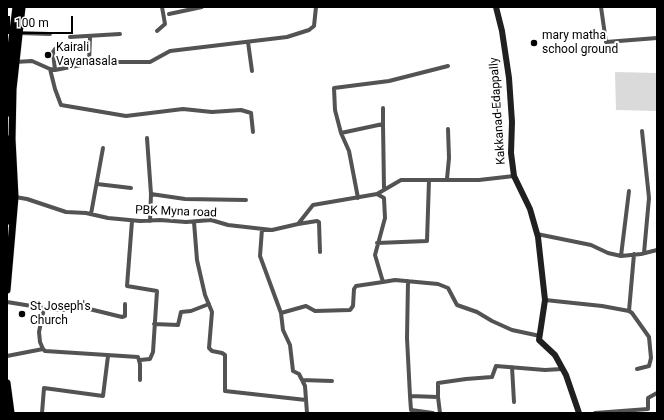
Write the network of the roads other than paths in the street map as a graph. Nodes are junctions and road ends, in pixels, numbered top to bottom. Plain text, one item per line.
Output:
1 (16, 7) edge
2 (22, 7) edge
3 (162, 7) edge
4 (202, 7) edge
5 (316, 7) edge
6 (496, 7) edge
7 (601, 7) edge
8 (169, 14) dead end
9 (157, 31) dead end
10 (20, 32) junction
11 (50, 34) dead end
12 (120, 34) dead end
13 (70, 37) dead end
14 (90, 37) junction
15 (657, 38) edge
16 (248, 42) junction
17 (59, 49) dead end
18 (10, 63) edge
19 (89, 63) junction
20 (448, 66) dead end
21 (50, 69) junction
22 (55, 70) junction
23 (252, 71) dead end
24 (383, 108) dead end
25 (383, 124) junction
26 (448, 129) dead end
27 (642, 131) dead end
28 (253, 132) dead end
29 (341, 133) junction
30 (147, 138) dead end
31 (103, 148) dead end
32 (8, 174) edge
33 (514, 176) junction
34 (430, 180) junction
35 (447, 180) junction
36 (97, 184) junction
37 (131, 188) dead end
38 (384, 188) junction
39 (629, 192) dead end
40 (151, 194) junction
41 (377, 194) junction
42 (15, 198) junction
43 (358, 198) junction
44 (246, 200) dead end
45 (91, 214) junction
46 (132, 221) junction
47 (150, 221) junction
48 (194, 222) junction
49 (298, 224) junction
50 (7, 227) edge
51 (262, 229) junction
52 (537, 234) junction
53 (377, 243) junction
54 (657, 250) edge
55 (320, 252) dead end
56 (644, 253) junction
57 (634, 254) junction
58 (621, 256) junction
59 (408, 281) junction
60 (383, 282) junction
61 (7, 290) edge
62 (545, 300) junction
63 (7, 302) edge
64 (125, 304) dead end
65 (209, 304) junction
66 (44, 308) junction
67 (629, 310) junction
68 (281, 313) junction
69 (154, 324) junction
70 (540, 336) junction
71 (44, 349) junction
72 (7, 356) edge
73 (108, 356) junction
74 (140, 360) junction
75 (512, 367) junction
76 (562, 369) junction
77 (637, 369) dead end
78 (140, 380) dead end
79 (302, 380) junction
80 (332, 380) dead end
81 (7, 384) edge
82 (657, 393) edge
83 (410, 396) junction
84 (8, 397) edge
85 (438, 397) junction
86 (306, 400) junction
87 (514, 402) dead end
88 (11, 413) edge
89 (42, 413) edge
90 (307, 413) edge
91 (433, 413) edge
92 (440, 413) edge
93 (579, 413) edge
94 (595, 413) edge

1 - 18 main road
2 - 10 main road
3 - 9 street
4 - 8 street
5 - 16 street
6 - 33 street, Kakkanad-Edappally
7 - 15 street
10 - 11 street
10 - 18 main road
12 - 14 street
13 - 14 street
14 - 19 street
16 - 19 street
16 - 23 street
17 - 22 street
18 - 21 street
18 - 32 main road
18 - 42 main road
19 - 22 street
20 - 29 street
21 - 22 street
21 - 28 street
24 - 25 street
25 - 29 street
25 - 38 street
26 - 35 street
27 - 56 street
29 - 43 street
30 - 40 street
31 - 36 street
32 - 50 main road
33 - 35 street
33 - 52 street, Kakkanad-Edappally
34 - 35 street
34 - 38 street
34 - 53 street
36 - 37 street
36 - 45 street
38 - 41 street
39 - 58 street
40 - 44 street
40 - 47 street
41 - 43 street
41 - 53 street
42 - 45 street, PBK Myna road
42 - 61 main road
43 - 49 street
45 - 46 street, PBK Myna road
46 - 47 street, PBK Myna road
46 - 69 street
47 - 48 street, PBK Myna road
48 - 51 street, PBK Myna road
48 - 65 street
49 - 51 street, PBK Myna road
49 - 55 street, PBK Myna road
51 - 68 street
52 - 58 street
52 - 62 street, Kakkanad-Edappally
53 - 60 street
54 - 56 street
56 - 57 street
57 - 58 street
57 - 67 street
59 - 60 street
59 - 70 street
59 - 83 street
60 - 68 street
62 - 67 street
62 - 70 street, Kakkanad-Edappally
63 - 66 street
64 - 66 street
65 - 69 street
65 - 86 street
66 - 71 street
67 - 77 street
68 - 79 street
69 - 74 street
70 - 76 street
71 - 72 street
71 - 73 street
73 - 74 street
73 - 89 street
74 - 78 street
75 - 76 street
75 - 85 street
75 - 87 street
76 - 93 street
79 - 80 street
79 - 86 street
81 - 84 main road
82 - 94 street
83 - 85 street
83 - 91 street
84 - 88 main road
85 - 92 street
86 - 90 street

